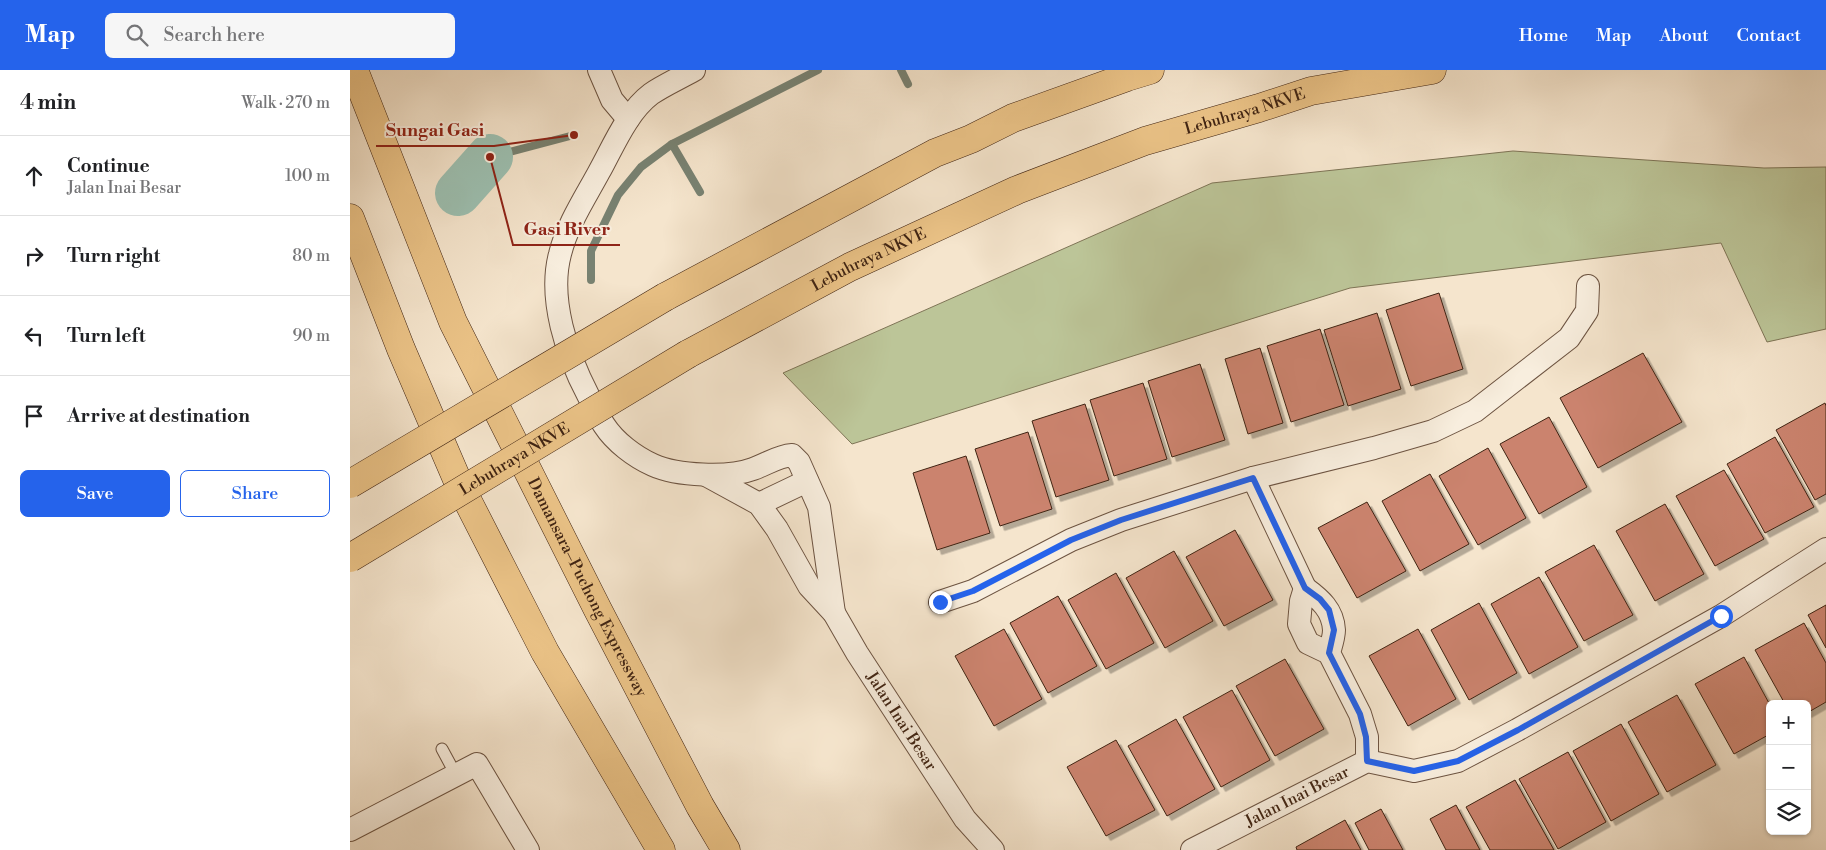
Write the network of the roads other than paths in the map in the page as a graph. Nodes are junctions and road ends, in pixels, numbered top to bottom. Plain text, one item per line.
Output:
1 (354, 70) edge
2 (599, 70) edge
3 (694, 70) edge
4 (1150, 70) edge
5 (1432, 70) edge
6 (628, 119) junction
7 (350, 218) edge
8 (1588, 286) dead end
9 (706, 475) junction
10 (1253, 478) junction
11 (807, 480) junction
12 (350, 484) edge
13 (759, 504) junction
14 (1826, 549) edge
15 (350, 558) edge
16 (1305, 588) junction
17 (940, 602) dead end
18 (834, 613) junction
19 (1329, 653) junction
20 (442, 749) dead end
21 (1367, 761) junction
22 (456, 775) junction
23 (350, 830) edge
24 (528, 850) edge
25 (661, 850) edge
26 (726, 850) edge
27 (993, 850) edge
28 (1192, 850) edge

1 - 26 highway, Damansara–Puchong Expressway
2 - 6 street
3 - 6 street
4 - 12 highway, bridge
5 - 15 highway, Lebuhraya NKVE, bridge
6 - 9 street
7 - 25 highway
8 - 10 street
9 - 11 street
9 - 13 street
10 - 16 street
10 - 17 street
11 - 13 street
11 - 18 street
13 - 18 street
14 - 21 street, Jalan Inai Besar
16 - 19 street
16 - 19 street
18 - 27 street, Jalan Inai Besar
19 - 21 street
20 - 22 lane
21 - 28 street, Jalan Inai Besar
22 - 23 street
22 - 24 street

